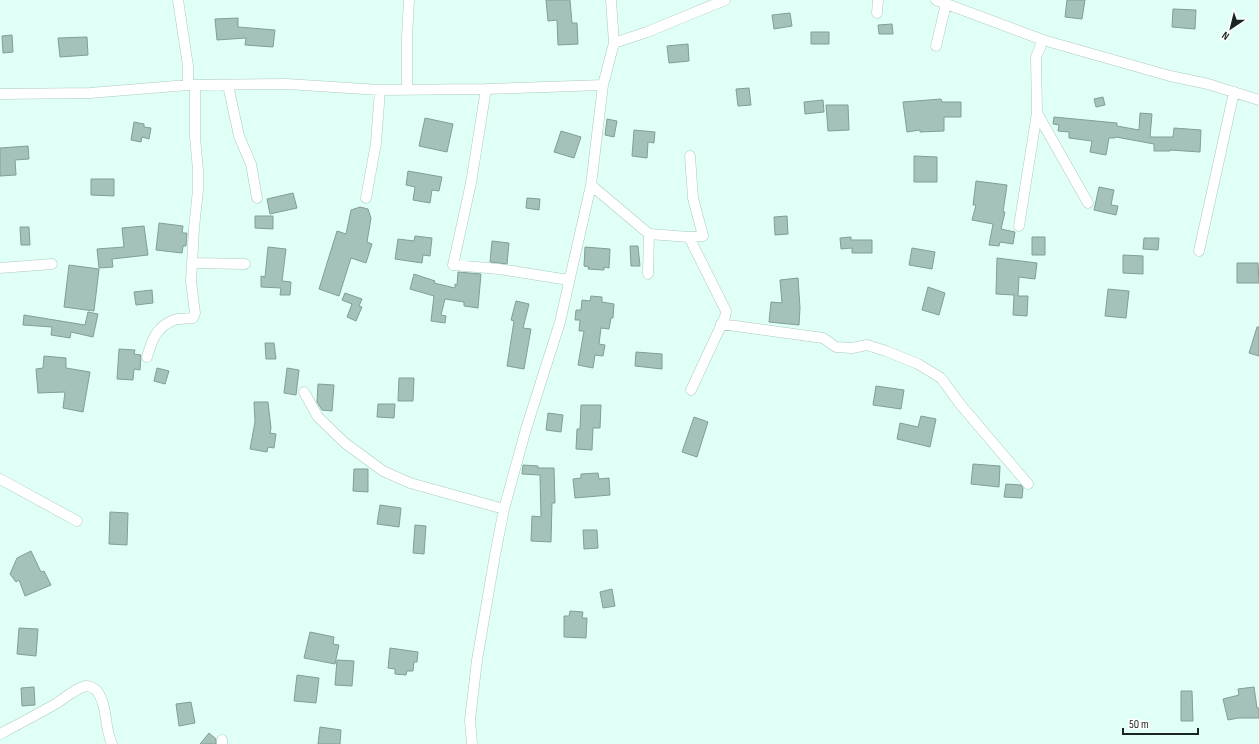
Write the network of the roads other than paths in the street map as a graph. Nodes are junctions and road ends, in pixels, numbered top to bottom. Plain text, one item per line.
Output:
1 (178, 0) edge
2 (409, 0) edge
3 (612, 0) edge
4 (725, 0) edge
5 (878, 0) edge
6 (941, 2) edge
7 (878, 13) dead end
8 (1043, 40) junction
9 (614, 43) junction
10 (936, 46) dead end
11 (192, 85) junction
12 (228, 85) junction
13 (603, 85) junction
14 (486, 89) junction
15 (380, 90) junction
16 (406, 90) junction
17 (1234, 92) junction
18 (0, 94) edge
19 (1259, 100) edge
20 (1036, 113) junction
21 (690, 156) dead end
22 (591, 185) junction
23 (257, 198) dead end
24 (366, 198) dead end
25 (1088, 203) dead end
26 (1019, 226) dead end
27 (649, 234) junction
28 (688, 237) junction
29 (1199, 251) dead end
30 (192, 263) junction
31 (52, 264) dead end
32 (245, 264) dead end
33 (0, 268) edge
34 (648, 274) dead end
35 (569, 280) junction
36 (721, 324) junction
37 (147, 357) dead end
38 (691, 390) dead end
39 (304, 392) dead end
40 (0, 479) edge
41 (1028, 484) dead end
42 (504, 509) junction
43 (77, 521) dead end
44 (0, 734) edge
45 (112, 744) edge
46 (472, 744) edge

1 - 11 street
2 - 16 street
3 - 9 street
4 - 9 street
5 - 7 street
6 - 8 street
6 - 10 street
8 - 17 street
8 - 20 street
9 - 13 street
11 - 12 street
11 - 18 street
11 - 30 street
12 - 15 street
12 - 23 street
13 - 14 street
13 - 22 street
14 - 16 street
14 - 35 street
15 - 16 street
15 - 24 street
17 - 19 street
17 - 29 street
20 - 25 street
20 - 26 street
21 - 28 street
22 - 27 street
22 - 35 street
27 - 28 street
27 - 34 street
28 - 36 street
30 - 32 street
30 - 37 street
31 - 33 street
35 - 42 street
36 - 38 street
36 - 41 street
39 - 42 street
40 - 43 street
42 - 46 street
44 - 45 street

